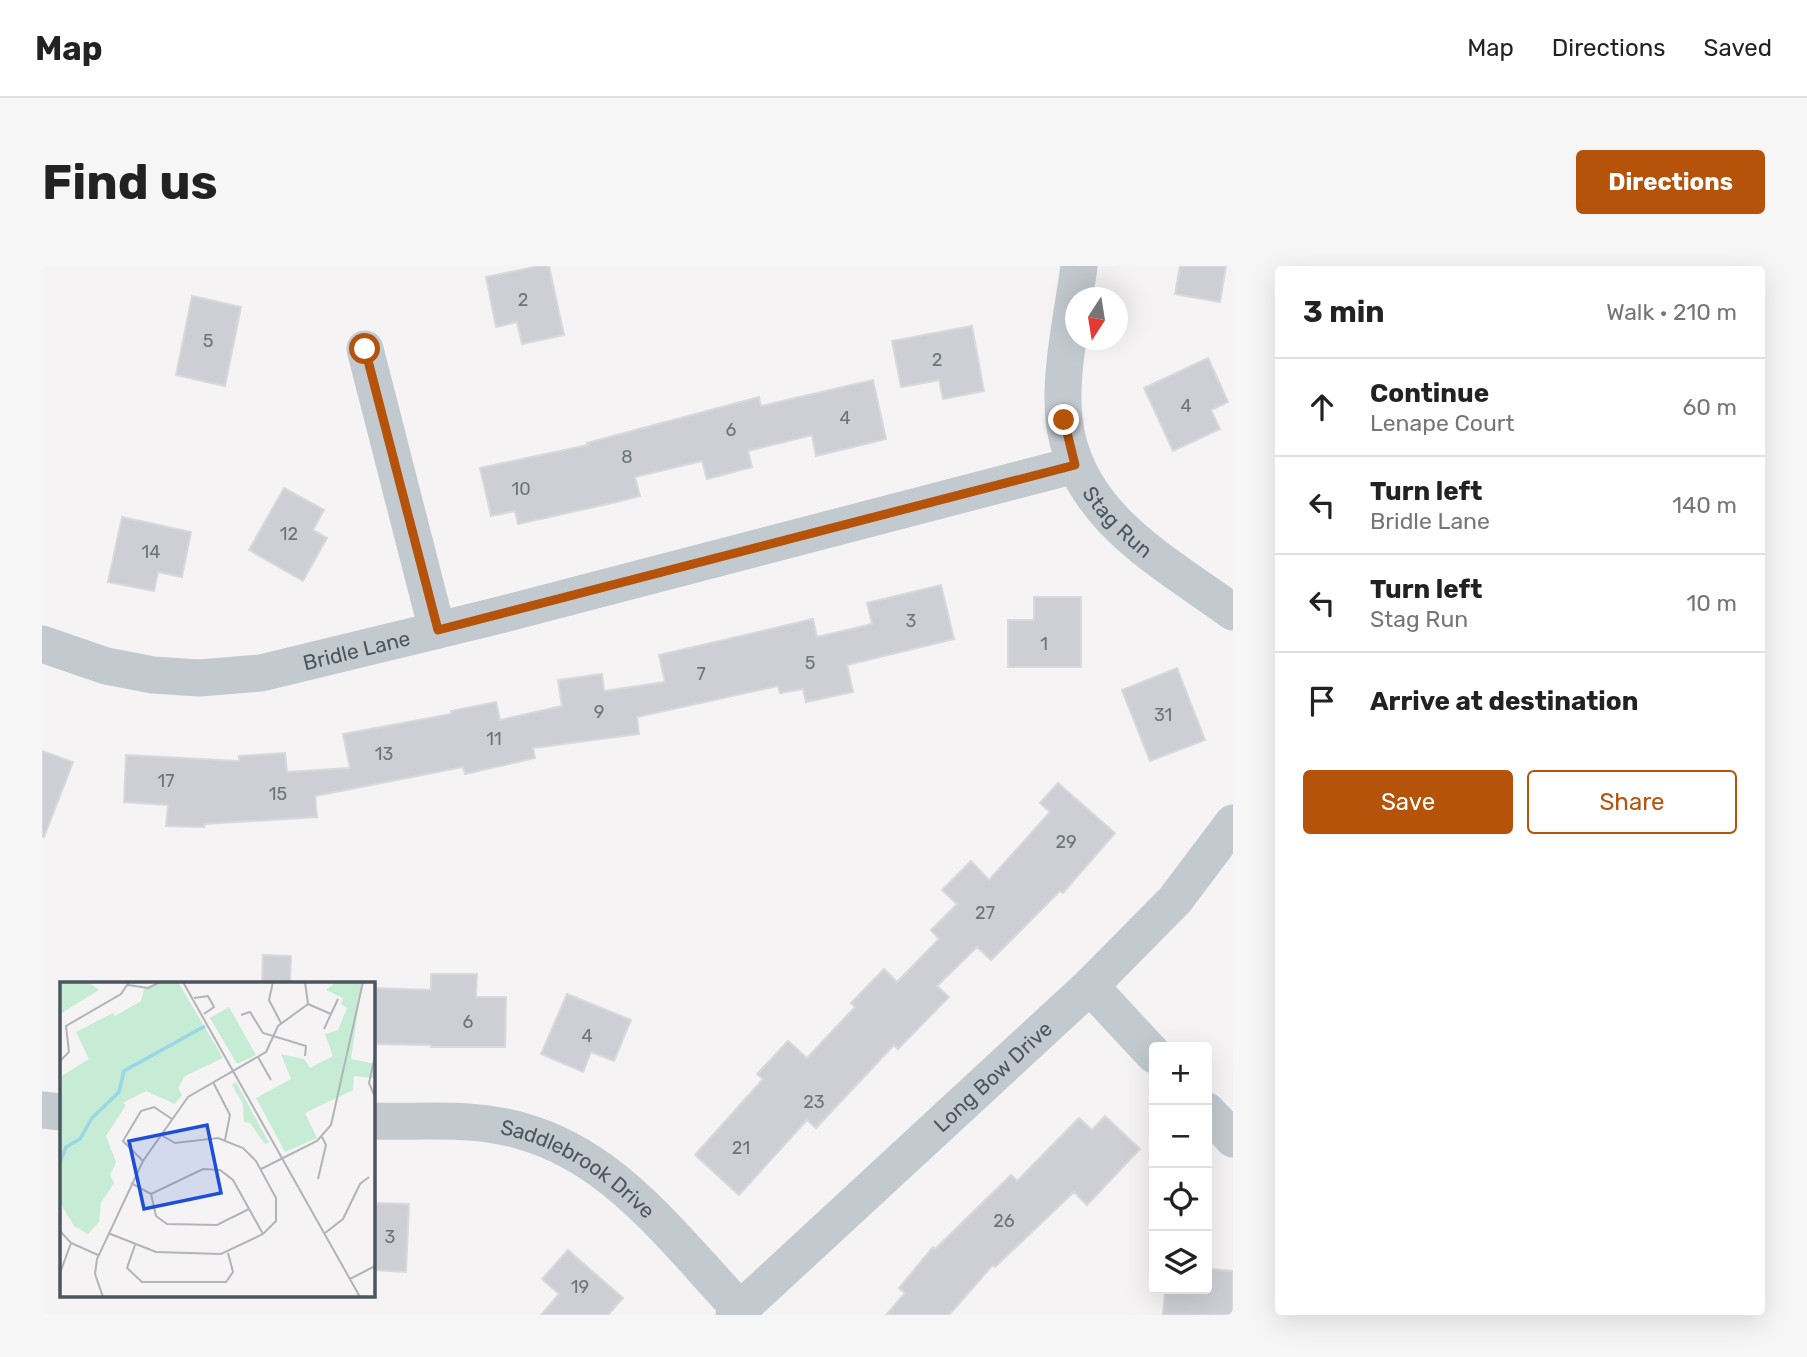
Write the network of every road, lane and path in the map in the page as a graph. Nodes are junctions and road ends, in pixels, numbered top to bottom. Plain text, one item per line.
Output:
1 (1079, 266) edge
2 (365, 349) dead end
3 (1075, 465) junction
4 (1233, 612) edge
5 (438, 630) junction
6 (42, 643) edge
7 (1233, 823) edge
8 (1090, 986) junction
9 (1149, 1050) edge
10 (42, 1110) edge
11 (60, 1112) edge
12 (1212, 1116) edge
13 (374, 1121) edge
14 (1233, 1139) edge
15 (737, 1312) edge

1 - 3 street, Stag Run
2 - 5 street
3 - 4 street, Stag Run
3 - 5 street, Bridle Lane
5 - 6 street, Bridle Lane
7 - 8 street, Long Bow Drive
8 - 9 street
8 - 15 street, Long Bow Drive
10 - 11 street
12 - 14 street
13 - 15 street, Saddlebrook Drive

